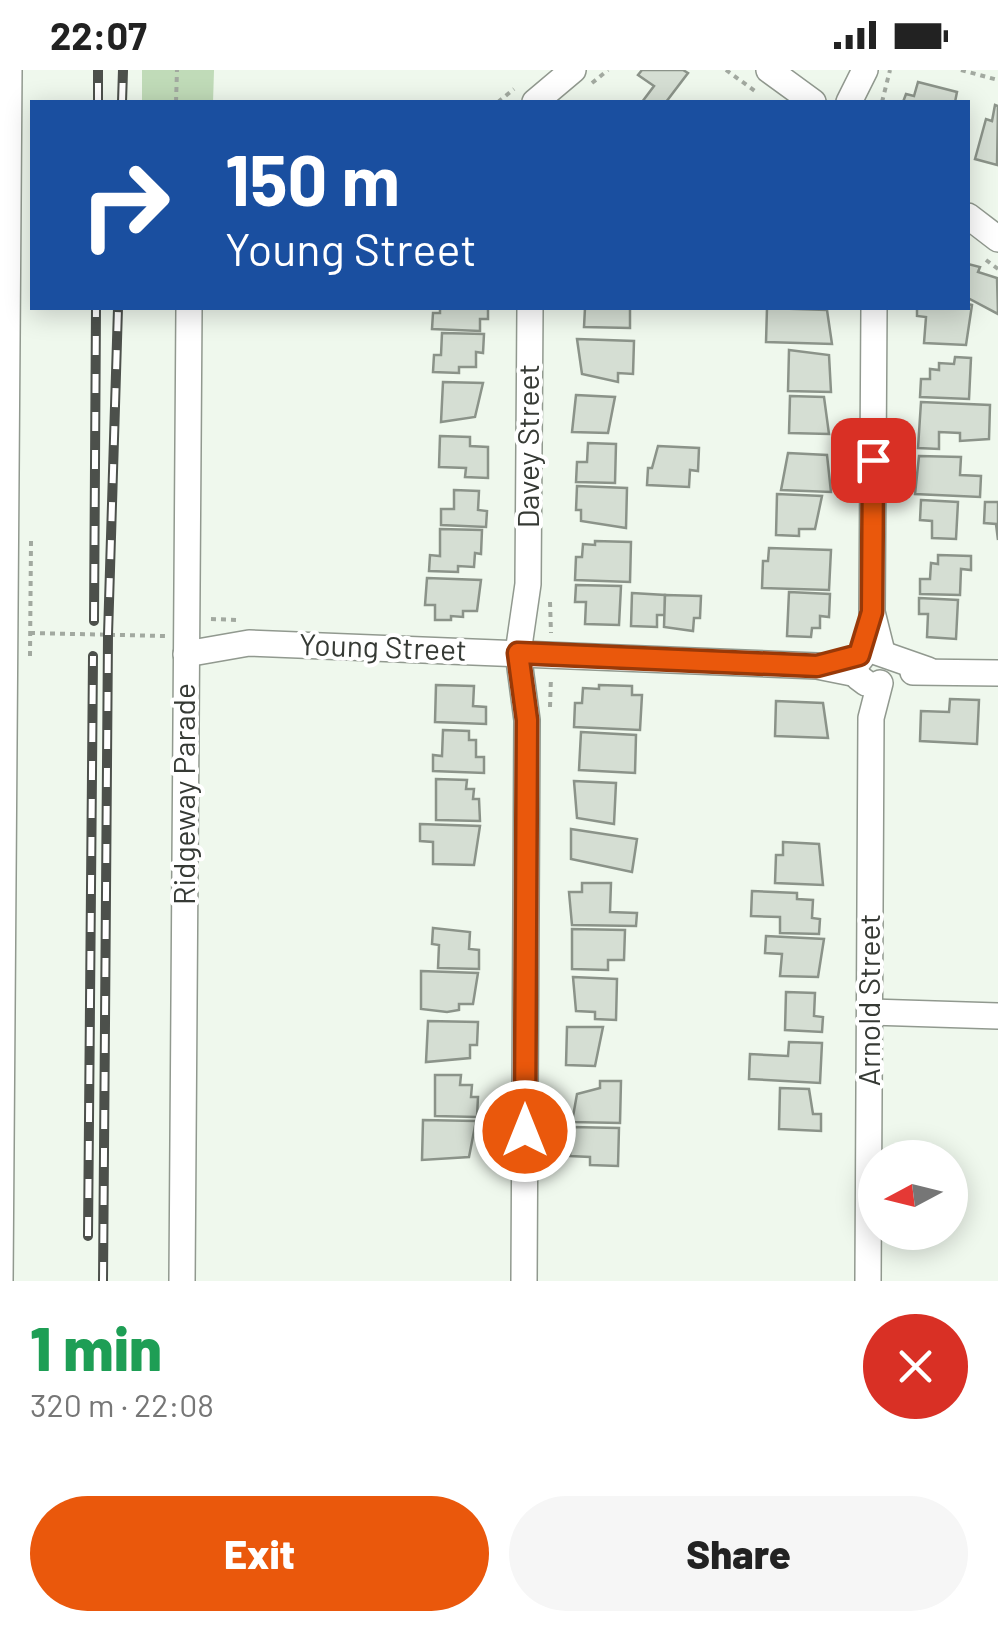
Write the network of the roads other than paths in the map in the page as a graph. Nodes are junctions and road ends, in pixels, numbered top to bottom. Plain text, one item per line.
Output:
1 (10, 70) edge
2 (573, 70) edge
3 (868, 70) edge
4 (762, 81) edge
5 (536, 100) edge
6 (808, 100) edge
7 (850, 100) edge
8 (864, 100) edge
9 (970, 218) edge
10 (998, 239) edge
11 (189, 310) edge
12 (530, 310) edge
13 (874, 310) edge
14 (179, 640) junction
15 (528, 653) junction
16 (872, 666) junction
17 (998, 672) edge
18 (2, 802) edge
19 (1, 948) edge
20 (1, 1008) edge
21 (871, 1012) junction
22 (998, 1016) edge
23 (0, 1199) edge
24 (0, 1281) edge
25 (182, 1281) edge
26 (524, 1281) edge
27 (868, 1281) edge

1 - 18 street
2 - 5 street
3 - 7 street
3 - 8 street
4 - 6 street
9 - 10 street
11 - 14 street, Ridgeway Parade
12 - 15 street, Davey Street
13 - 16 street, Arnold Street
14 - 15 street, Young Street
14 - 25 street, Ridgeway Parade
15 - 16 street, Young Street
15 - 26 street, Davey Street
16 - 17 street, Young Street
16 - 21 street, Arnold Street
18 - 19 street
19 - 20 street
20 - 23 street
21 - 22 street
21 - 27 street, Arnold Street
23 - 24 street

